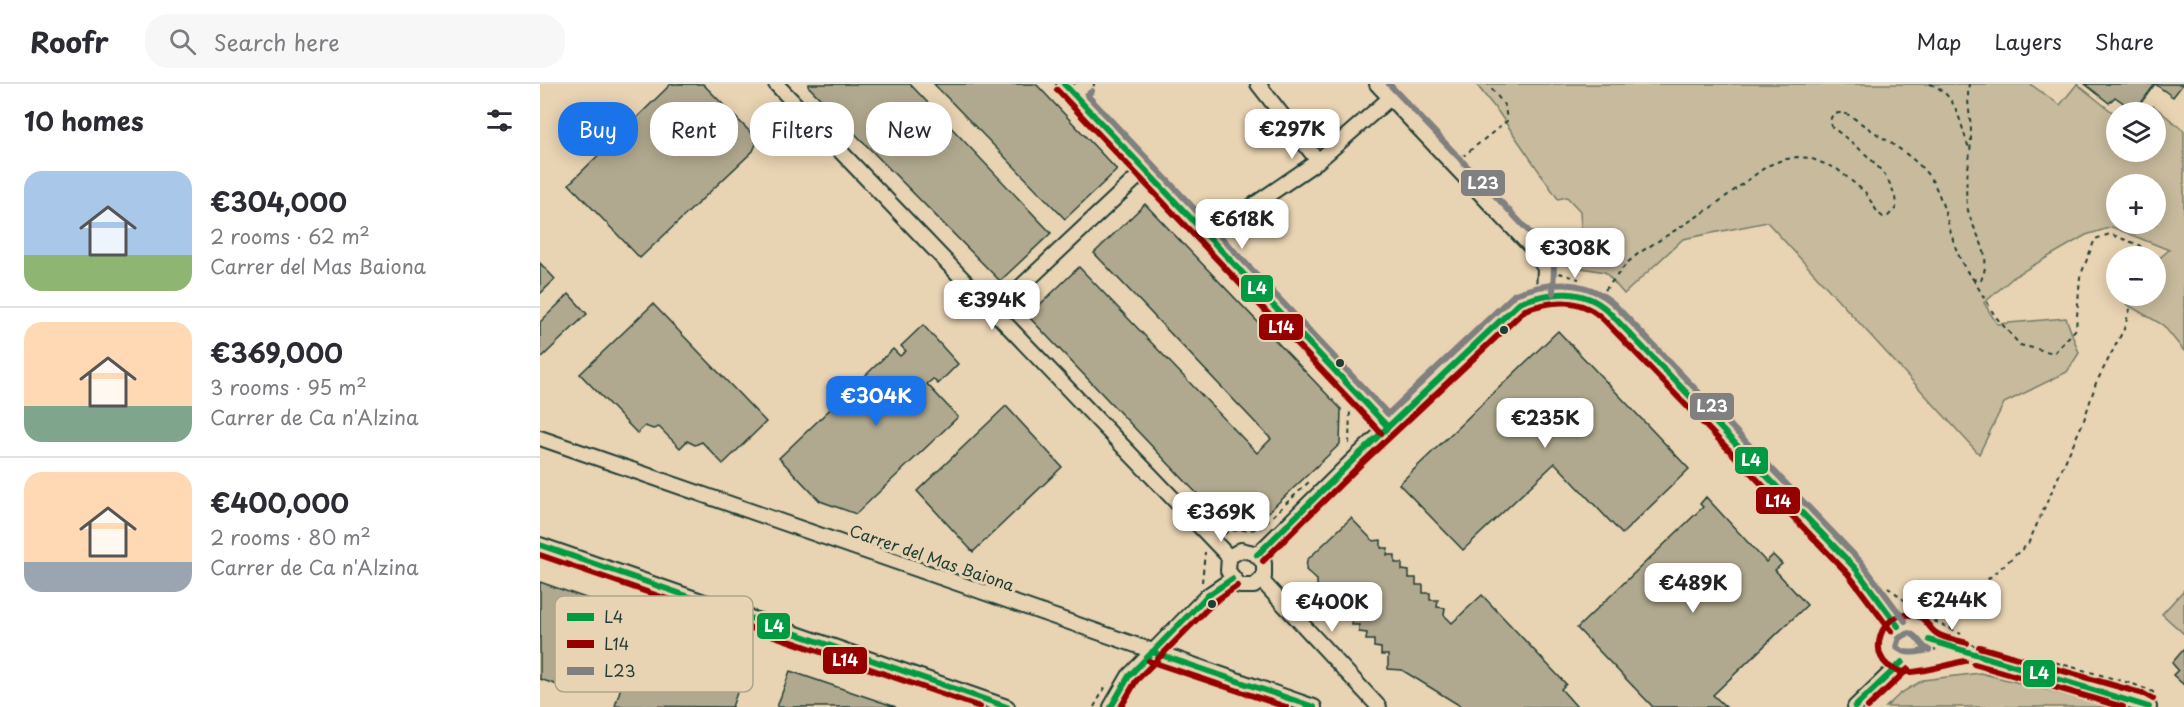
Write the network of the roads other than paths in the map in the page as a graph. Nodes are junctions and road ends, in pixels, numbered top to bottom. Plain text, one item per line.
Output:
1 (776, 84) edge
2 (1064, 84) edge
3 (1086, 84) edge
4 (1258, 84) edge
5 (1377, 84) edge
6 (1074, 95) junction
7 (1390, 98) junction
8 (1318, 161) junction
9 (1145, 170) junction
10 (1210, 239) junction
11 (1544, 293) junction
12 (995, 311) junction
13 (1388, 427) junction
14 (540, 438) edge
15 (540, 545) edge
16 (1257, 555) junction
17 (1229, 557) junction
18 (1232, 579) junction
19 (1262, 581) junction
20 (687, 596) edge
21 (753, 619) edge
22 (1898, 626) junction
23 (1929, 640) junction
24 (1152, 652) junction
25 (1966, 652) junction
26 (1919, 659) junction
27 (1902, 662) junction
28 (2151, 703) edge
29 (1007, 707) edge
30 (1112, 707) edge
31 (1314, 707) edge
32 (1379, 707) edge
33 (1855, 707) edge

1 - 12 street
2 - 6 street
3 - 6 street
4 - 8 street
5 - 7 street
6 - 9 street
7 - 8 street
7 - 11 street
8 - 10 street
9 - 10 street
9 - 12 street
10 - 13 street
11 - 13 street
11 - 22 street
12 - 17 street
13 - 16 street
14 - 24 street, Carrer del Mas Baiona
15 - 20 street
16 - 17 street
16 - 19 street
17 - 18 street
18 - 19 street
18 - 24 street
19 - 32 street
21 - 29 street
22 - 23 street
22 - 27 street
23 - 25 street
23 - 26 street
24 - 30 street
24 - 31 street, Carrer del Mas Baiona
25 - 26 street
25 - 28 street
26 - 27 street
27 - 33 street

